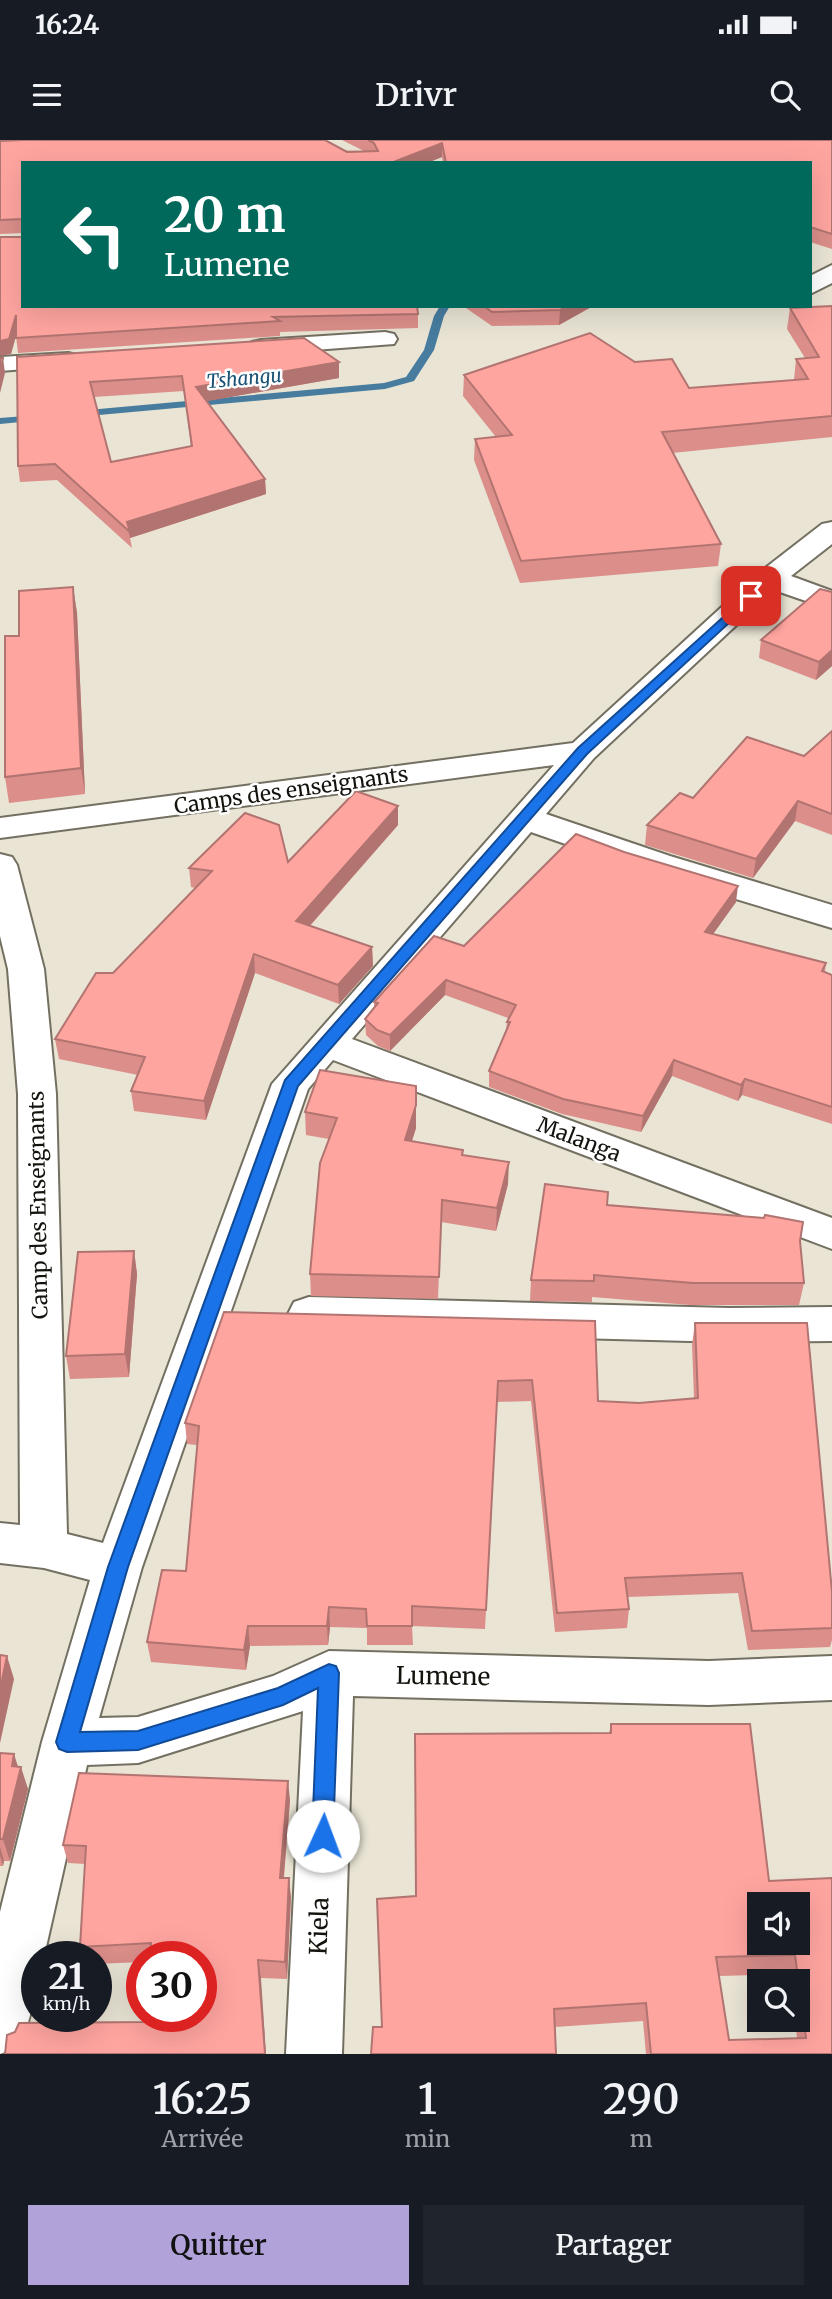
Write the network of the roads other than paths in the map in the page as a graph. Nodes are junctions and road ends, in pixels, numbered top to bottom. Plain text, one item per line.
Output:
1 (832, 272) edge
2 (814, 297) edge
3 (385, 340) dead end
4 (234, 349) edge
5 (96, 358) edge
6 (0, 364) edge
7 (832, 530) edge
8 (770, 578) junction
9 (832, 601) edge
10 (583, 751) junction
11 (524, 818) junction
12 (0, 828) edge
13 (0, 865) edge
14 (832, 917) edge
15 (13, 973) edge
16 (327, 1044) junction
17 (832, 1234) edge
18 (242, 1313) junction
19 (832, 1324) edge
20 (22, 1545) edge
21 (118, 1567) junction
22 (329, 1673) junction
23 (832, 1678) edge
24 (67, 1742) junction
25 (0, 2026) edge
26 (314, 2054) edge

1 - 2 street
3 - 4 street
5 - 6 street
7 - 8 street
8 - 9 street
8 - 10 street
10 - 11 street
10 - 12 street, Camps des enseignants
11 - 14 street
11 - 16 street
13 - 15 street, Camp des Enseignants
15 - 20 street, Camp des Enseignants
16 - 17 street, Malanga
16 - 18 street
18 - 19 street
18 - 21 street
20 - 21 street, Camp des Enseignants
21 - 24 street
22 - 23 street, Lumene
22 - 24 street, Lumene
22 - 26 street, Kiela
24 - 25 street

